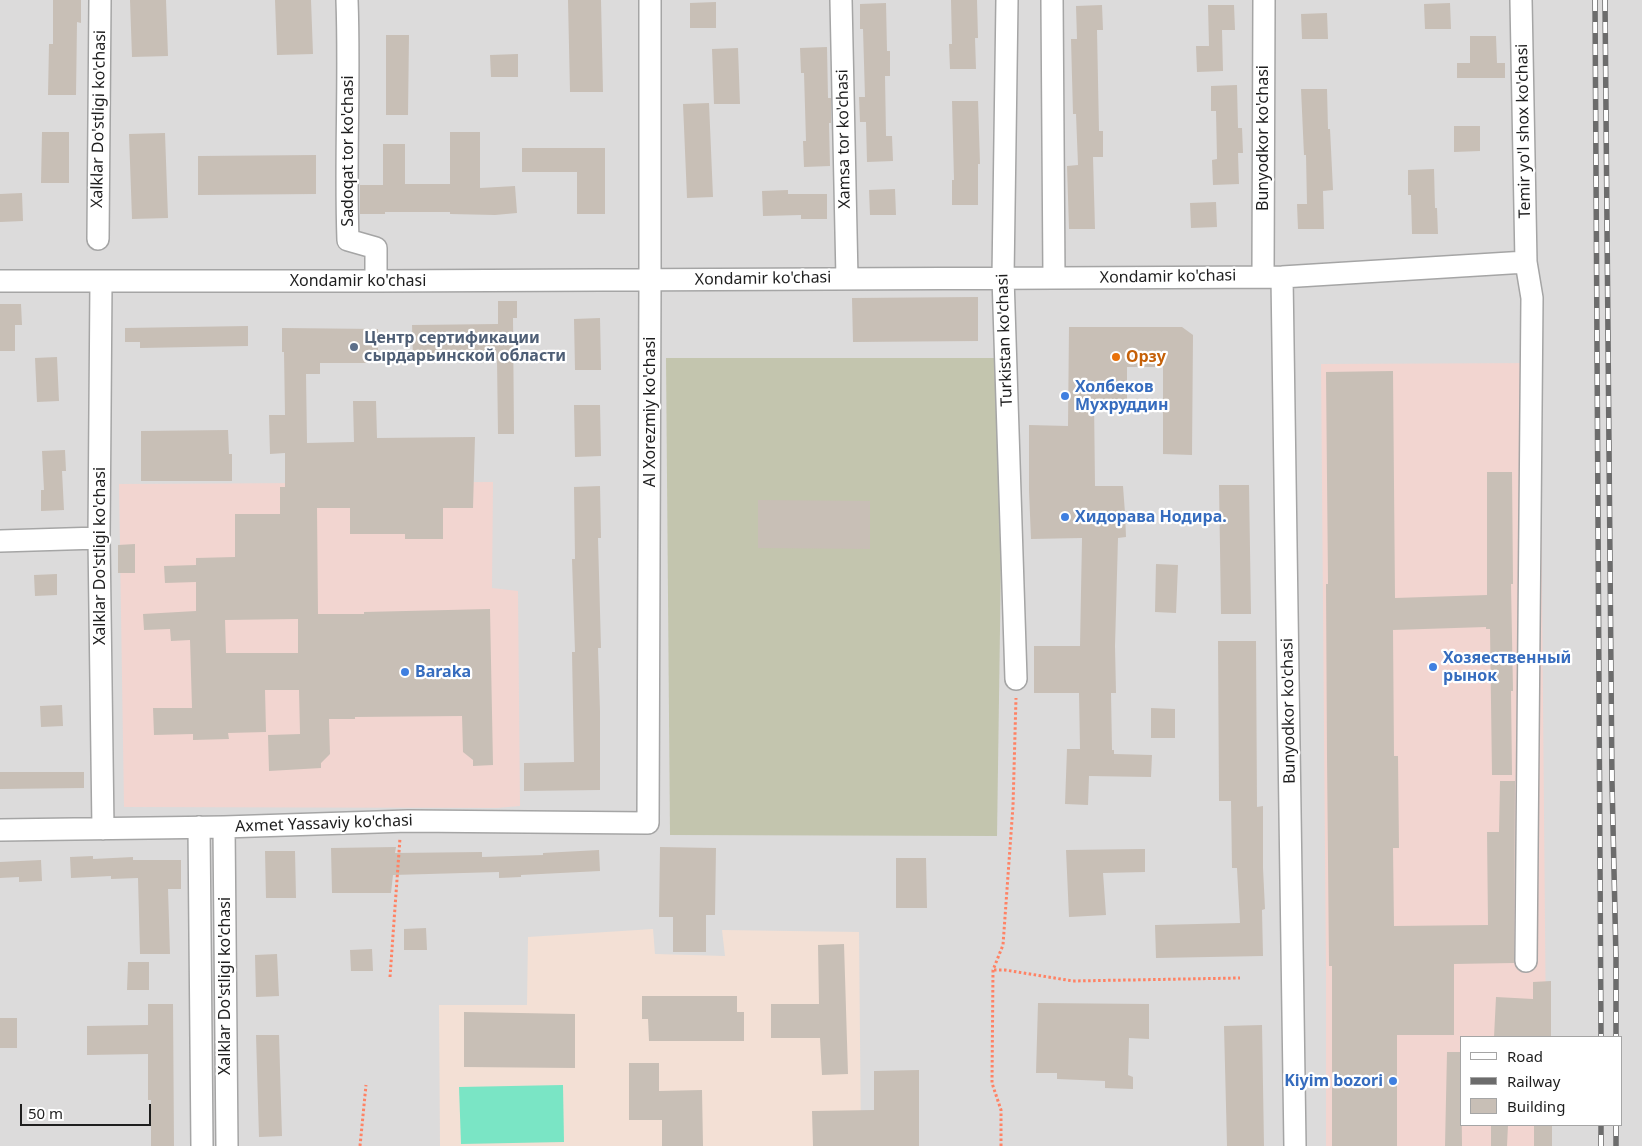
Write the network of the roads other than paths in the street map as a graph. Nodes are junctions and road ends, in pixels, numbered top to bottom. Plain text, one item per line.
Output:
1 (100, 0) edge
2 (347, 0) edge
3 (650, 0) edge
4 (841, 0) edge
5 (1006, 0) edge
6 (1052, 0) edge
7 (1264, 0) edge
8 (1521, 0) edge
9 (98, 239) dead end
10 (1526, 262) junction
11 (1272, 276) junction
12 (847, 278) junction
13 (1003, 278) junction
14 (1054, 278) junction
15 (650, 280) junction
16 (0, 281) edge
17 (376, 281) junction
18 (101, 282) junction
19 (99, 538) junction
20 (0, 541) edge
21 (1016, 679) road end
22 (648, 823) joint
23 (199, 827) junction
24 (224, 827) junction
25 (103, 829) junction
26 (0, 830) edge
27 (1526, 961) dead end
28 (202, 1146) edge
29 (227, 1146) edge
30 (1295, 1146) edge

1 - 9 street, Xalklar Do'stligi ko'chasi
2 - 17 street, Sadoqat tor ko'chasi
3 - 15 street, Al Xorezmiy ko'chasi
4 - 12 street, Xamsa tor ko'chasi
5 - 13 street, Turkistan ko'chasi
6 - 14 street
7 - 11 street, Bunyodkor ko'chasi
8 - 10 street, Temir yo'l shox ko'chasi
10 - 11 street, Xondamir ko'chasi
10 - 27 street, Temir yo'l shox ko'chasi
11 - 14 street, Xondamir ko'chasi
11 - 30 street, Bunyodkor ko'chasi
12 - 13 street, Xondamir ko'chasi
12 - 15 street, Xondamir ko'chasi
13 - 14 street, Xondamir ko'chasi
13 - 21 street, Turkistan ko'chasi
15 - 17 street, Xondamir ko'chasi
15 - 22 street, Al Xorezmiy ko'chasi
16 - 18 street, Xondamir ko'chasi
17 - 18 street, Xondamir ko'chasi
18 - 19 street, Xalklar Do'stligi ko'chasi
19 - 20 street
19 - 25 street, Xalklar Do'stligi ko'chasi
22 - 24 street, Axmet Yassaviy ko'chasi
23 - 24 street, Axmet Yassaviy ko'chasi
23 - 25 street, Axmet Yassaviy ko'chasi
23 - 28 street, Xalklar Do'stligi ko'chasi
24 - 29 street, Xalklar Do'stligi ko'chasi
25 - 26 street, Axmet Yassaviy ko'chasi

